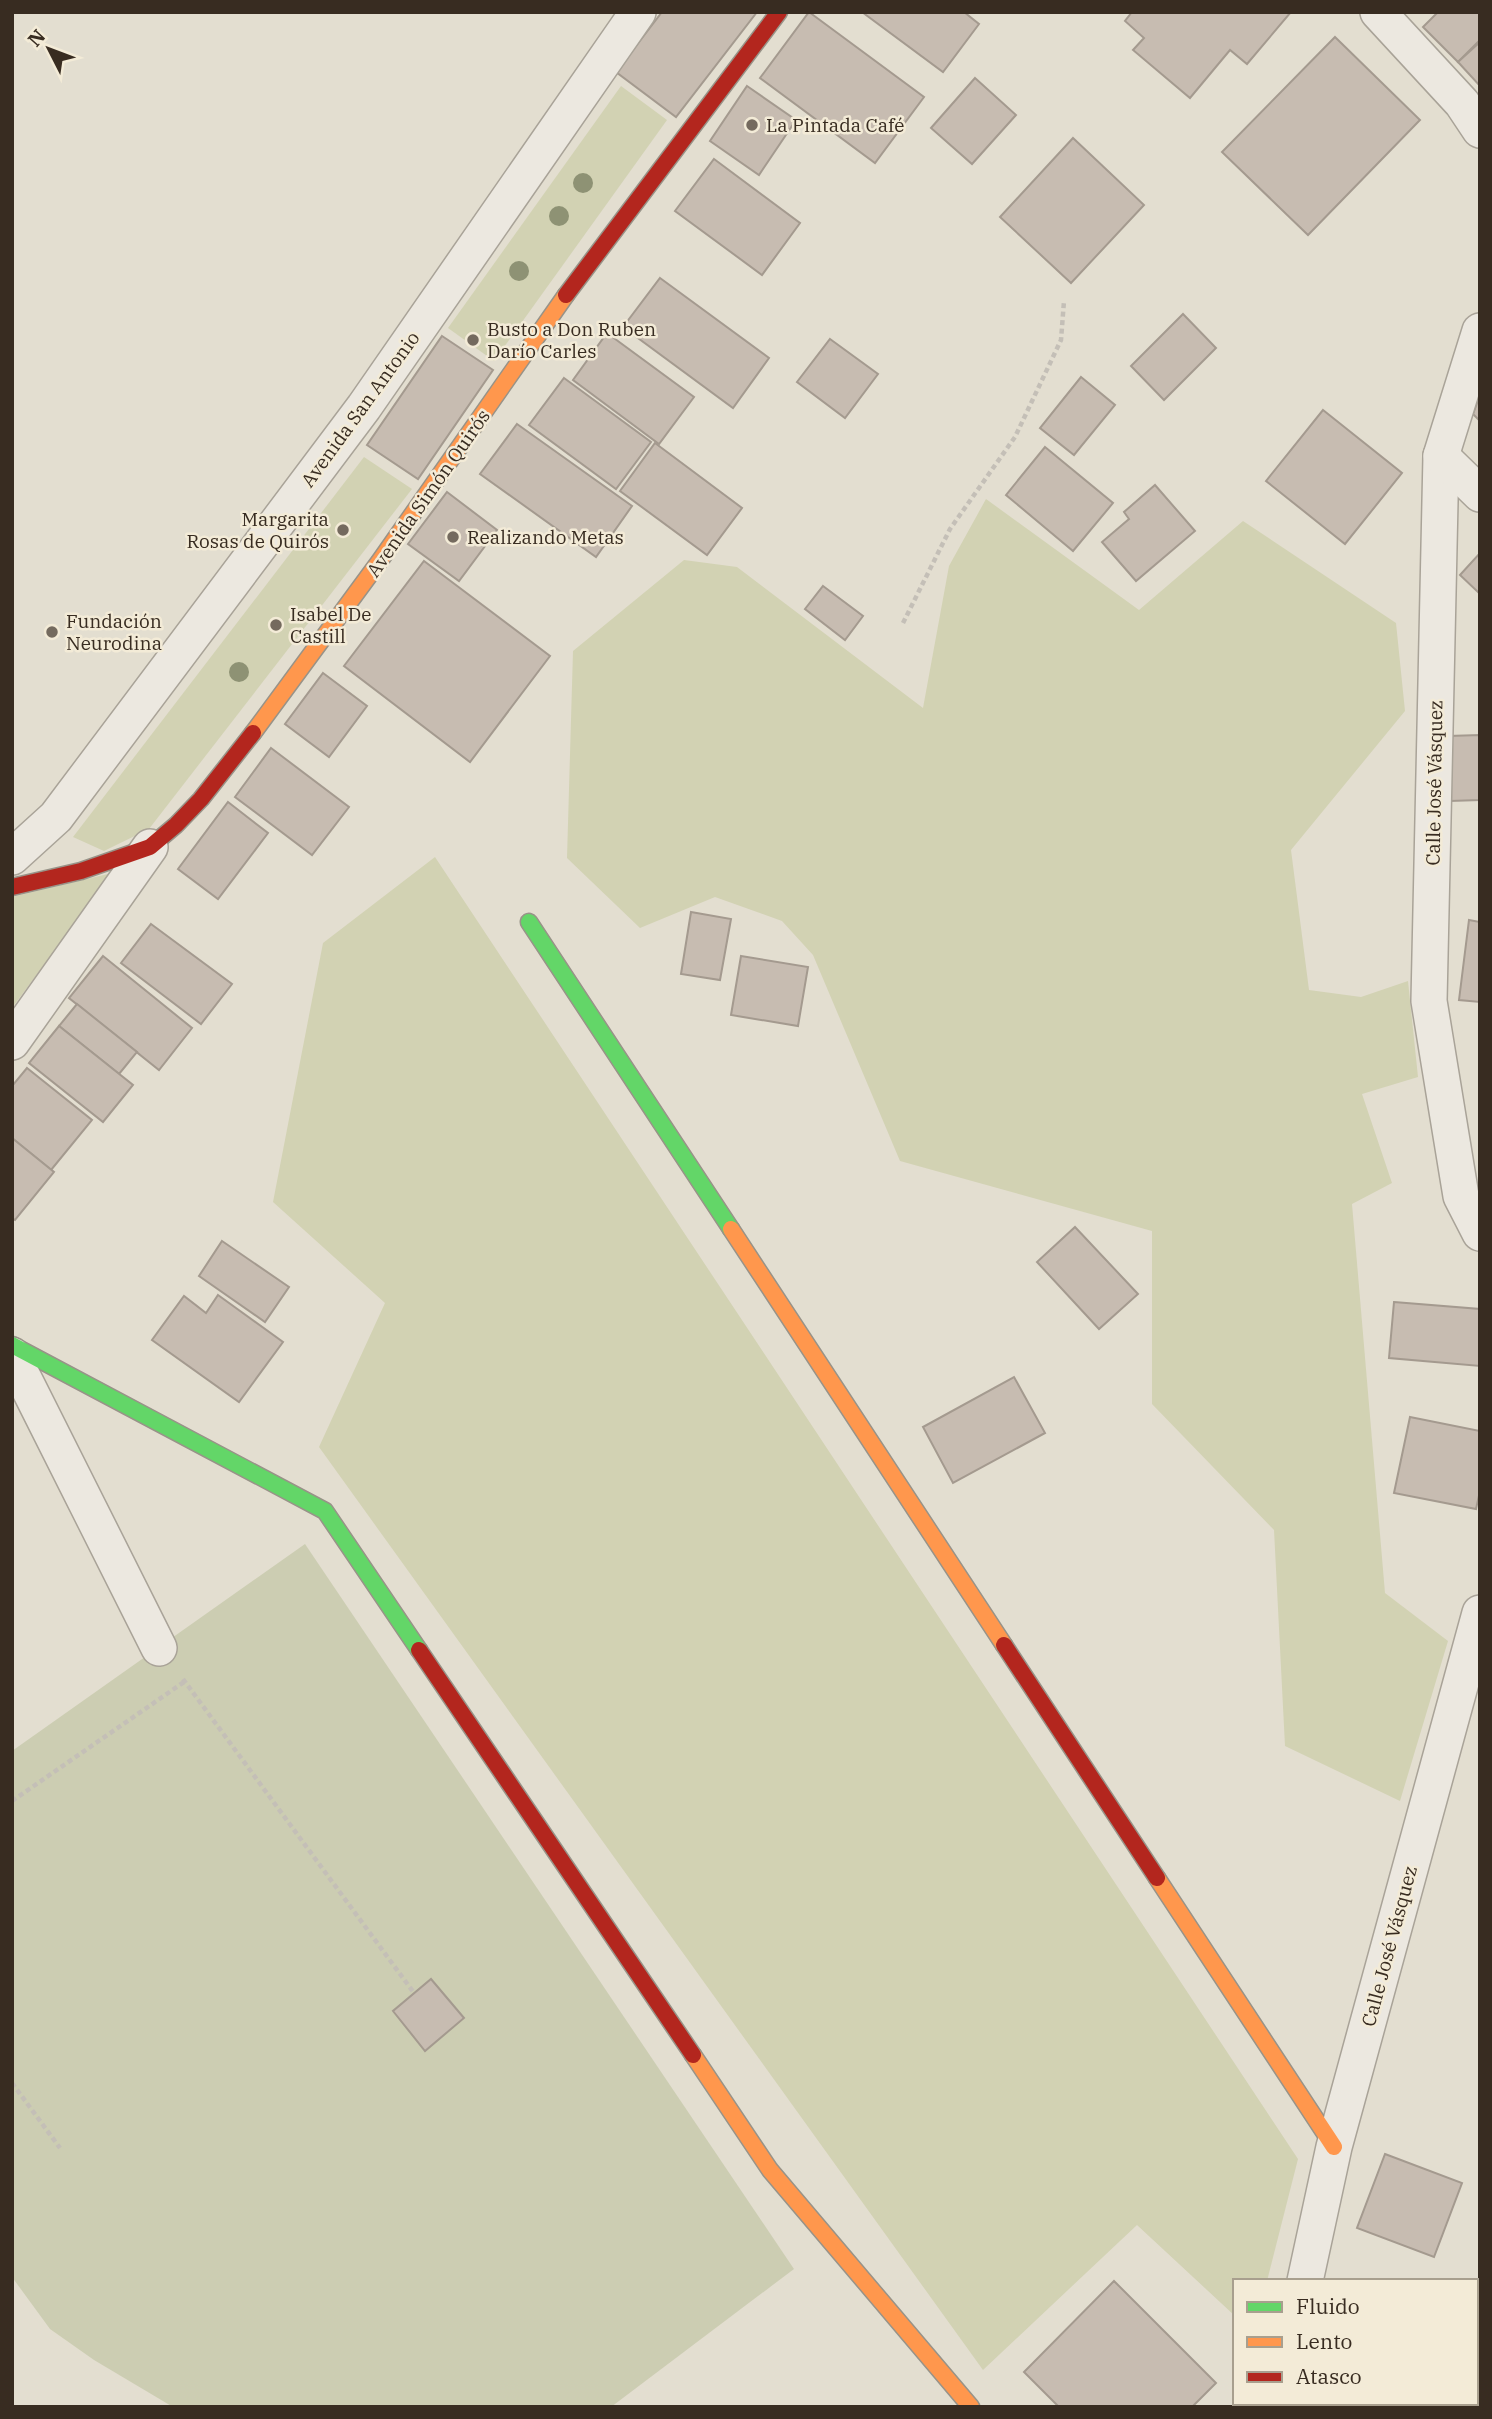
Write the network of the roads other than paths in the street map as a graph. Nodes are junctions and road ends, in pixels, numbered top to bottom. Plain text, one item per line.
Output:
1 (638, 12) edge
2 (779, 12) edge
3 (1378, 12) edge
4 (1480, 130) edge
5 (1480, 331) edge
6 (1441, 456) junction
7 (1480, 494) edge
8 (150, 846) junction
9 (12, 857) edge
10 (12, 887) edge
11 (529, 922) dead end
12 (12, 1042) edge
13 (1480, 1233) edge
14 (12, 1345) edge
15 (12, 1355) edge
16 (1480, 1613) edge
17 (159, 1648) road end
18 (1334, 2147) junction
19 (1305, 2279) edge
20 (971, 2407) edge

1 - 9 street, Avenida San Antonio
2 - 8 street, Avenida Simón Quirós
3 - 4 street
5 - 6 street, Calle José Vásquez
6 - 7 street
6 - 13 street, Calle José Vásquez
8 - 10 street, Avenida Simón Quirós
8 - 12 street
11 - 18 street
14 - 20 street
15 - 17 street
16 - 18 street, Calle José Vásquez
18 - 19 street, Calle José Vásquez

